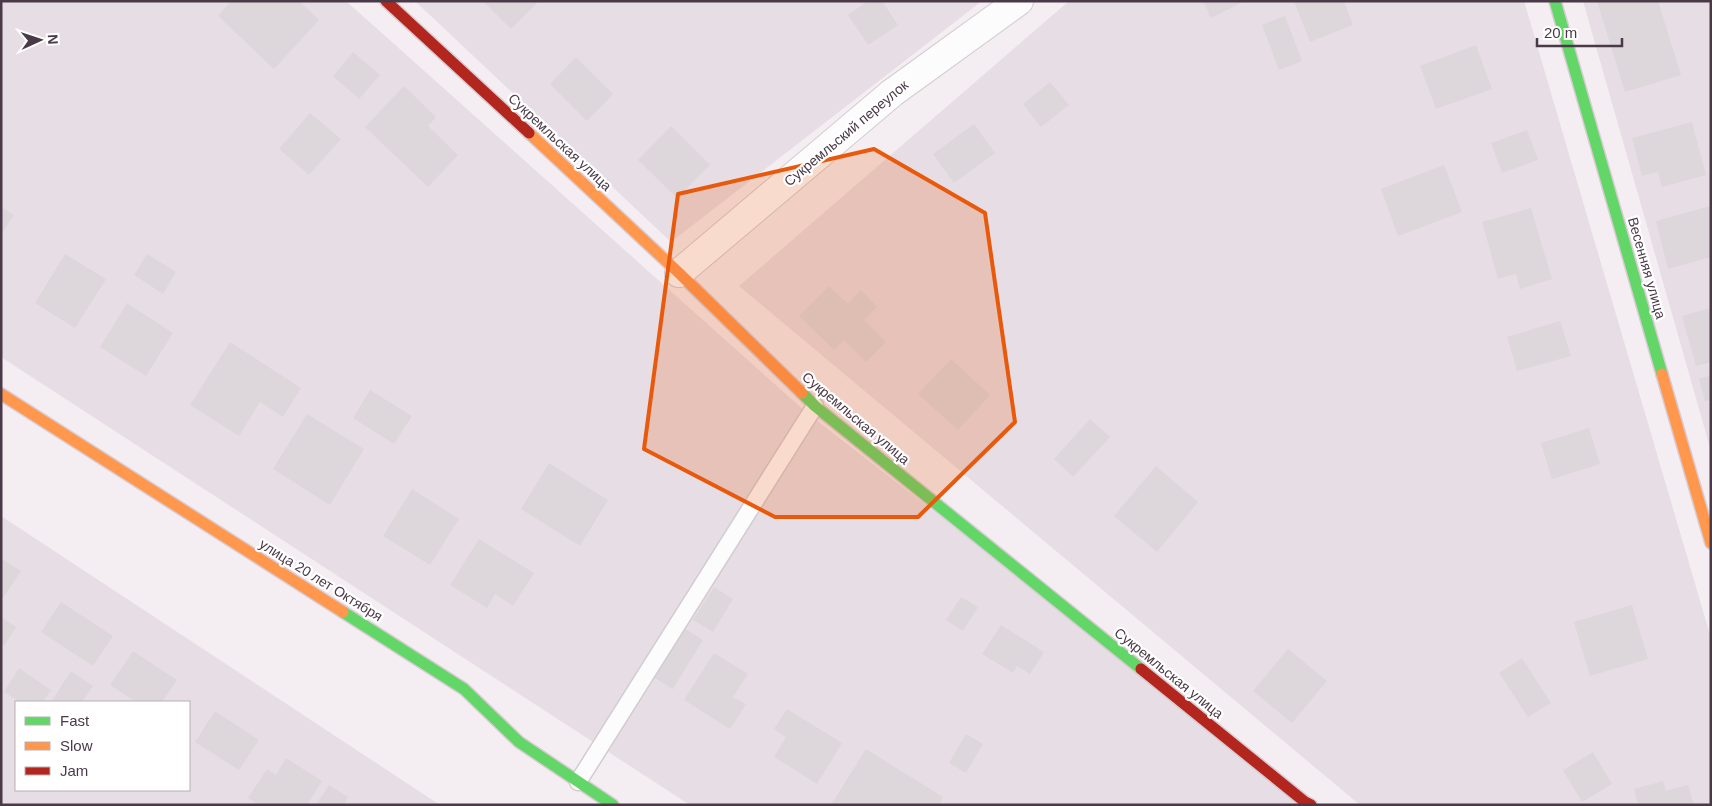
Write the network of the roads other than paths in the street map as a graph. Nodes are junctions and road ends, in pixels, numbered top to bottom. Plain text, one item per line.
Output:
1 (386, 1) edge
2 (1019, 1) edge
3 (1555, 1) edge
4 (679, 273) junction
5 (1, 394) edge
6 (814, 406) junction
7 (1711, 543) edge
8 (578, 782) junction
9 (613, 805) edge
10 (1311, 805) edge

1 - 4 street, Сукремльская улица
2 - 4 street, Сукремльский переулок
3 - 7 street, Весенняя улица
4 - 6 street, Сукремльская улица
5 - 8 street, улица 20 лет Октября
6 - 8 lane
6 - 10 street, Сукремльская улица
8 - 9 street, улица 20 лет Октября

